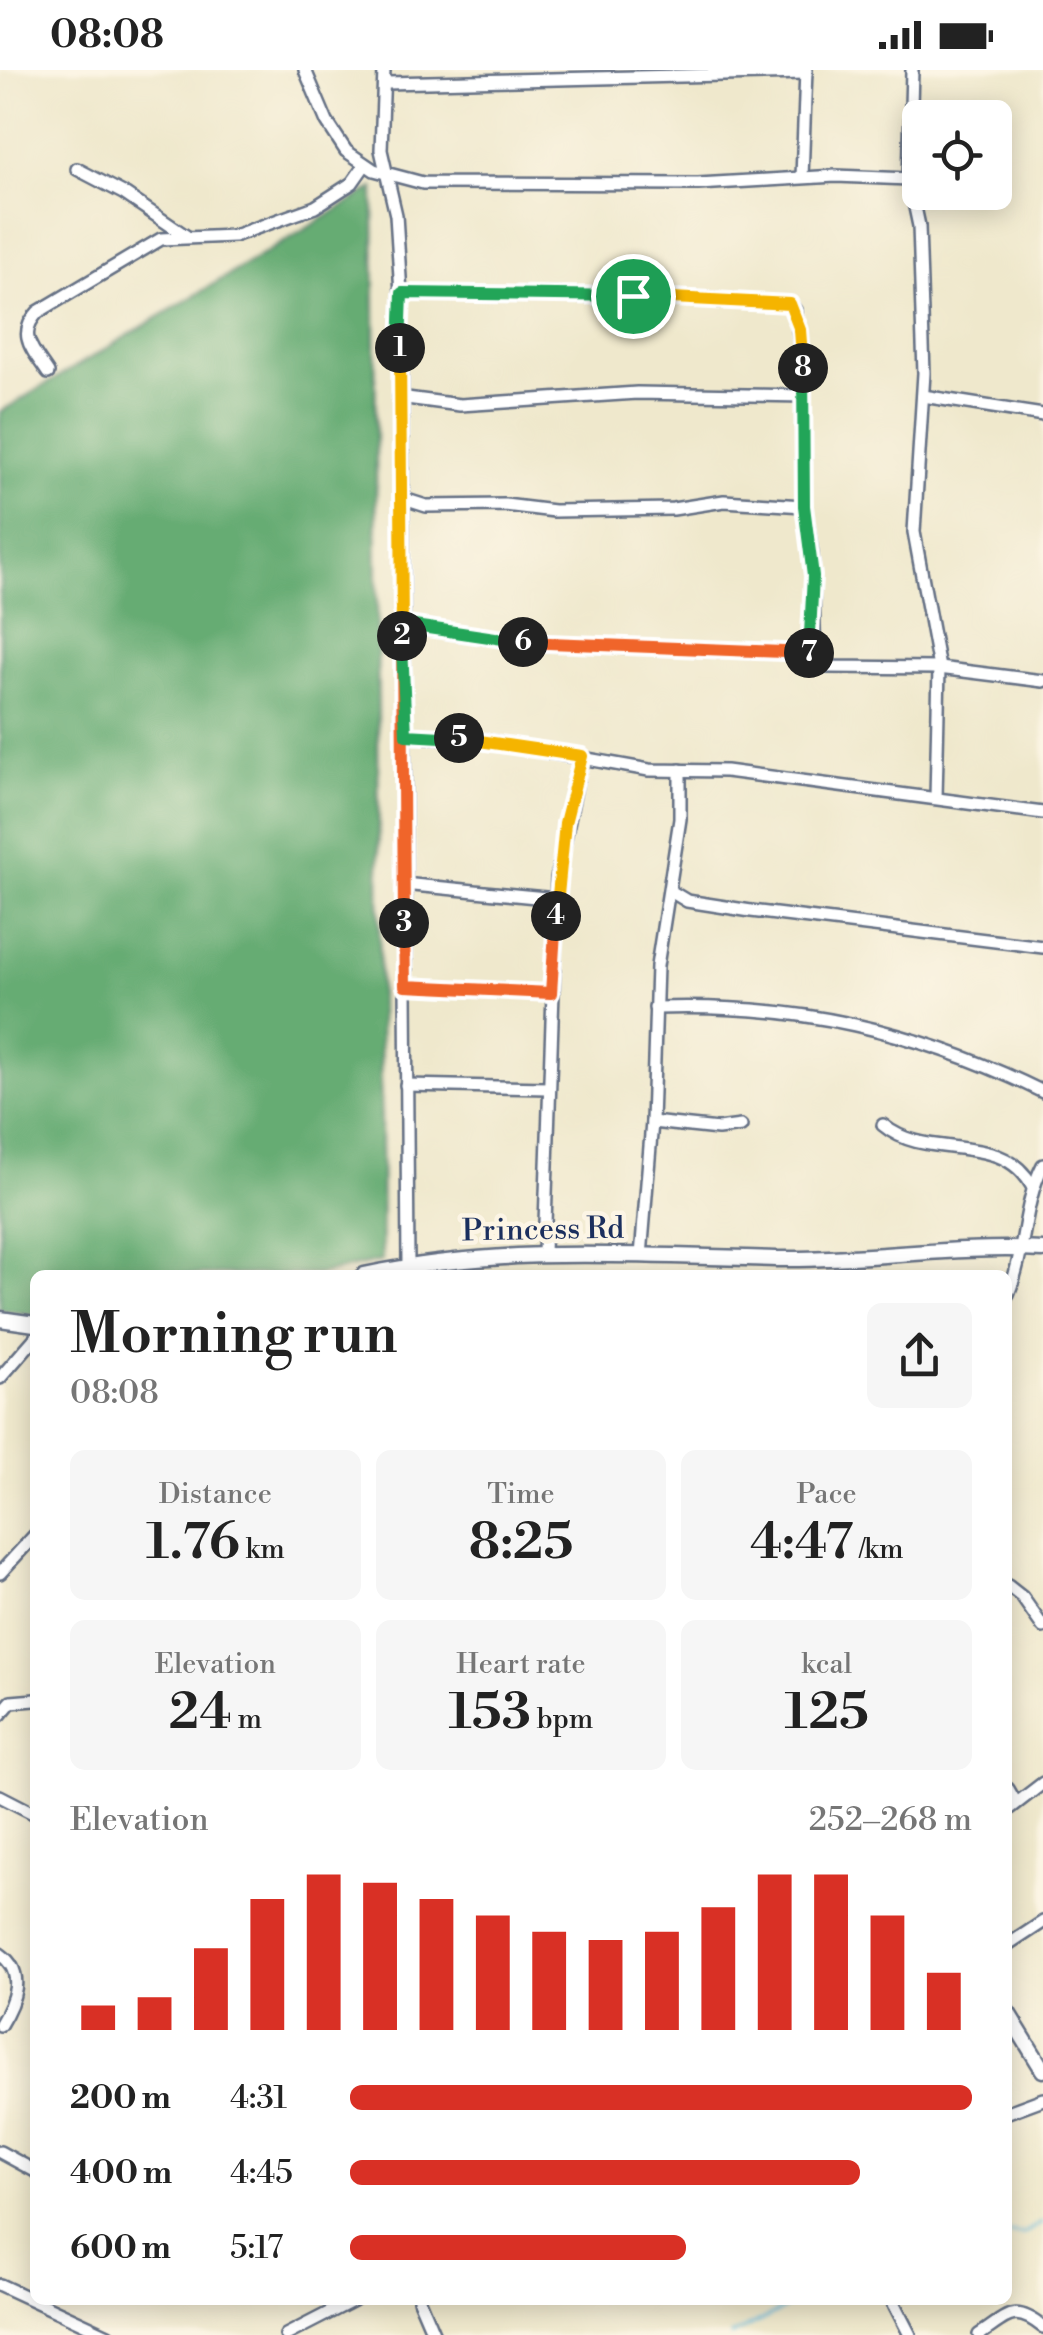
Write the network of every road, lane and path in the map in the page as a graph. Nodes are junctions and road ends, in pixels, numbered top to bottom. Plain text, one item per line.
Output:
1 (304, 70) edge
2 (912, 70) edge
3 (806, 71) edge
4 (386, 76) edge
5 (911, 100) edge
6 (364, 166) junction
7 (77, 169) dead end
8 (383, 172) junction
9 (802, 177) junction
10 (902, 180) edge
11 (916, 210) edge
12 (190, 238) junction
13 (402, 293) junction
14 (48, 372) dead end
15 (804, 396) junction
16 (923, 396) junction
17 (399, 398) junction
18 (1043, 415) edge
19 (401, 498) junction
20 (804, 506) junction
21 (401, 624) junction
22 (812, 653) junction
23 (939, 668) junction
24 (1043, 681) edge
25 (406, 735) junction
26 (582, 756) junction
27 (680, 770) junction
28 (936, 798) junction
29 (1043, 814) edge
30 (404, 884) junction
31 (672, 892) junction
32 (556, 899) junction
33 (1043, 947) edge
34 (405, 986) junction
35 (551, 993) junction
36 (655, 1008) junction
37 (406, 1086) junction
38 (548, 1088) junction
39 (1043, 1092) edge
40 (652, 1122) junction
41 (742, 1126) dead end
42 (883, 1126) dead end
43 (1043, 1165) edge
44 (1032, 1186) junction
45 (1022, 1249) junction
46 (1043, 1250) edge
47 (544, 1252) junction
48 (641, 1256) junction
49 (785, 1259) junction
50 (408, 1266) junction
51 (388, 1270) edge
52 (785, 1270) edge
53 (1012, 1281) edge
54 (0, 1319) edge
55 (30, 1323) edge
56 (30, 1344) edge
57 (0, 1378) edge
58 (30, 1540) edge
59 (0, 1573) edge
60 (1012, 1589) edge
61 (1043, 1627) edge
62 (30, 1700) edge
63 (0, 1714) edge
64 (1043, 1783) edge
65 (0, 1796) edge
66 (1012, 1806) edge
67 (30, 1811) edge
68 (1043, 1922) edge
69 (1012, 1942) edge
70 (0, 1954) edge
71 (1012, 2018) edge
72 (0, 2025) edge
73 (1040, 2059) edge
74 (1043, 2099) edge
75 (1012, 2111) edge
76 (0, 2152) edge
77 (30, 2168) edge
78 (0, 2285) edge
79 (30, 2299) edge
80 (43, 2305) edge
81 (344, 2305) edge
82 (422, 2305) edge
83 (895, 2305) edge
84 (1043, 2327) edge
85 (108, 2335) edge
86 (286, 2335) edge
87 (434, 2335) edge
88 (910, 2335) edge
89 (979, 2335) edge

1 - 6 street
2 - 5 street
3 - 4 street
3 - 9 street
4 - 8 street
6 - 8 street
6 - 12 street
7 - 12 street
8 - 9 street
8 - 13 street
9 - 10 street
11 - 16 street
12 - 14 street
13 - 15 street
13 - 17 street
15 - 17 street
15 - 20 street
16 - 18 street
16 - 23 street
17 - 19 street
19 - 20 street
19 - 21 street
20 - 22 street
21 - 22 street
21 - 25 street
22 - 23 street
23 - 24 street
23 - 28 street
25 - 26 street
25 - 30 street
26 - 27 street
26 - 32 street
27 - 28 street
27 - 31 street
28 - 29 street
30 - 32 street
30 - 34 street
31 - 33 street
31 - 36 street
32 - 35 street
34 - 35 street
34 - 37 street
35 - 38 street
36 - 39 street
36 - 40 street
37 - 38 street
37 - 50 street
38 - 47 street
40 - 41 street
40 - 48 street
42 - 44 street
43 - 44 street
44 - 45 street
45 - 46 street, Princess Rd
45 - 49 street, Princess Rd
45 - 53 street
47 - 48 street, Princess Rd
47 - 50 street, Princess Rd
48 - 49 street, Princess Rd
49 - 52 street
50 - 51 street, Princess Rd
54 - 55 street
56 - 57 street
58 - 59 street
60 - 61 street
62 - 63 street
64 - 66 street
65 - 67 street
68 - 69 street
70 - 72 street
71 - 73 street
74 - 75 street
76 - 77 street
78 - 79 street
80 - 85 street
81 - 86 street
82 - 87 street
83 - 88 street
84 - 89 street

